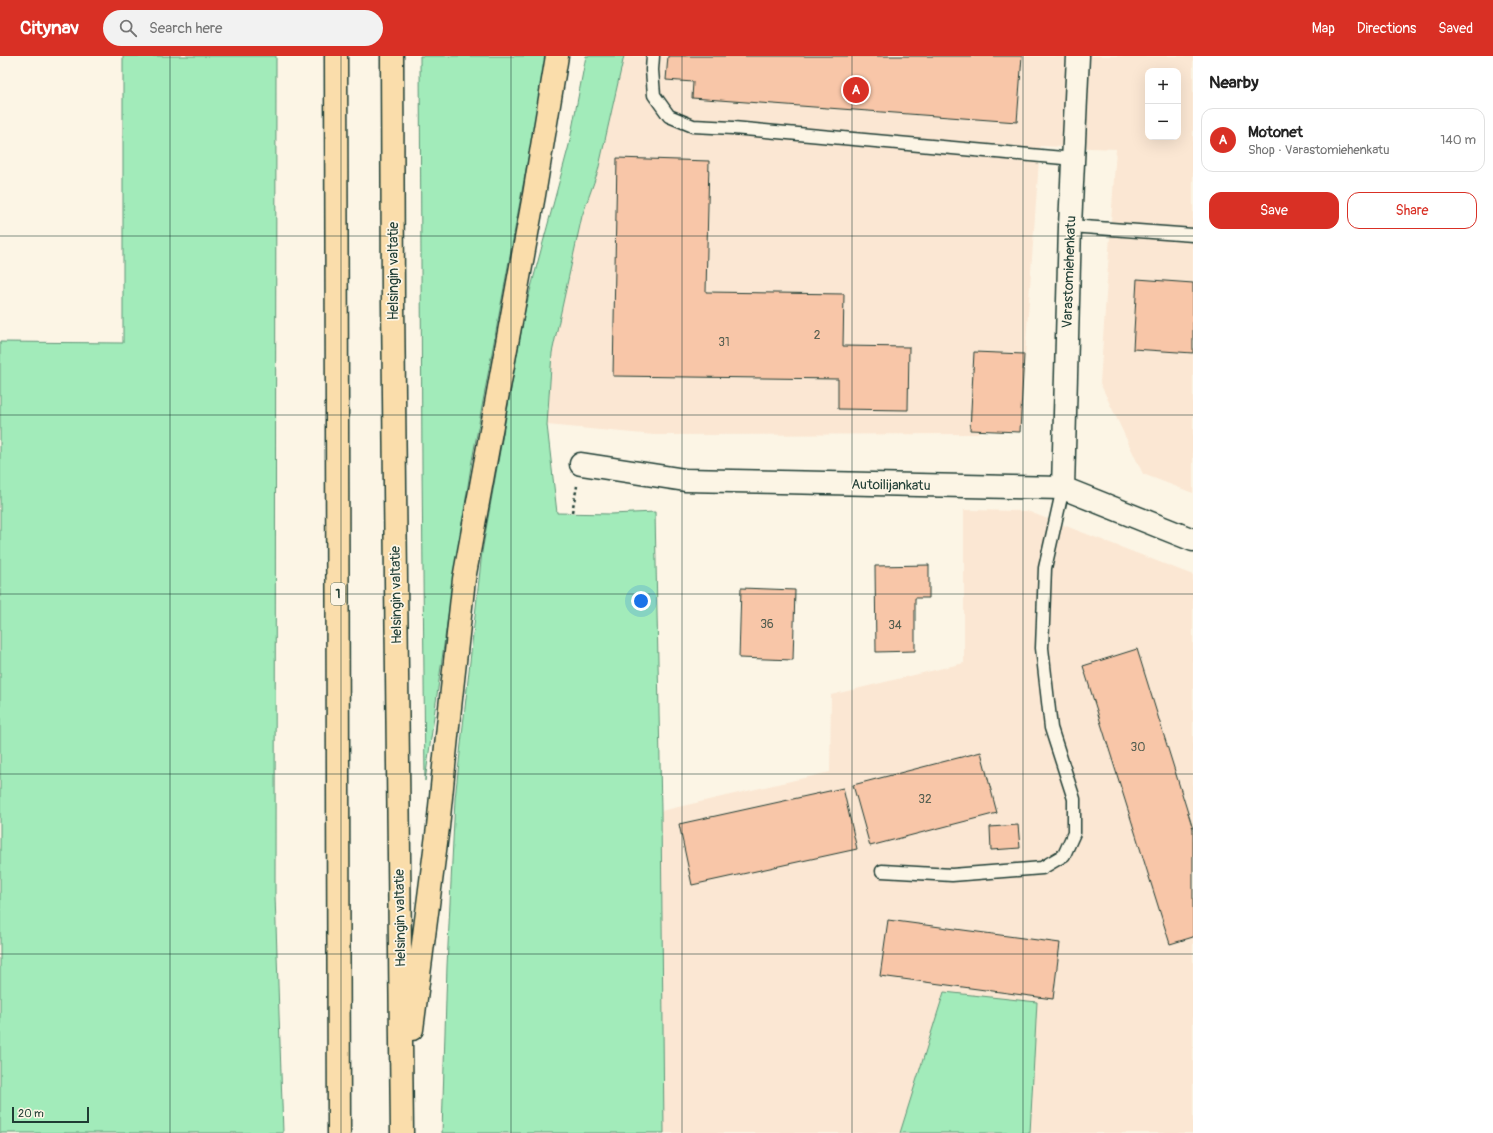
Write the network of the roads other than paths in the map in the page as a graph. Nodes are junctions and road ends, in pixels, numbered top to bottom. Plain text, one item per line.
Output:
1 (336, 56) edge
2 (392, 56) edge
3 (557, 56) edge
4 (653, 56) edge
5 (1078, 56) edge
6 (1074, 159) junction
7 (1070, 226) junction
8 (1193, 235) edge
9 (581, 464) dead end
10 (1062, 488) junction
11 (1193, 540) edge
12 (882, 871) dead end
13 (402, 1107) junction
14 (339, 1133) edge
15 (402, 1133) edge

1 - 14 highway, 1
2 - 13 highway, Helsingin valtatie
3 - 13 highway
4 - 6 lane
5 - 6 street, Varastomiehenkatu
6 - 7 street, Varastomiehenkatu
7 - 8 lane
7 - 10 street, Varastomiehenkatu
9 - 10 street, Autoilijankatu
10 - 11 street, Autoilijankatu
10 - 12 lane
13 - 15 highway, Helsingin valtatie

